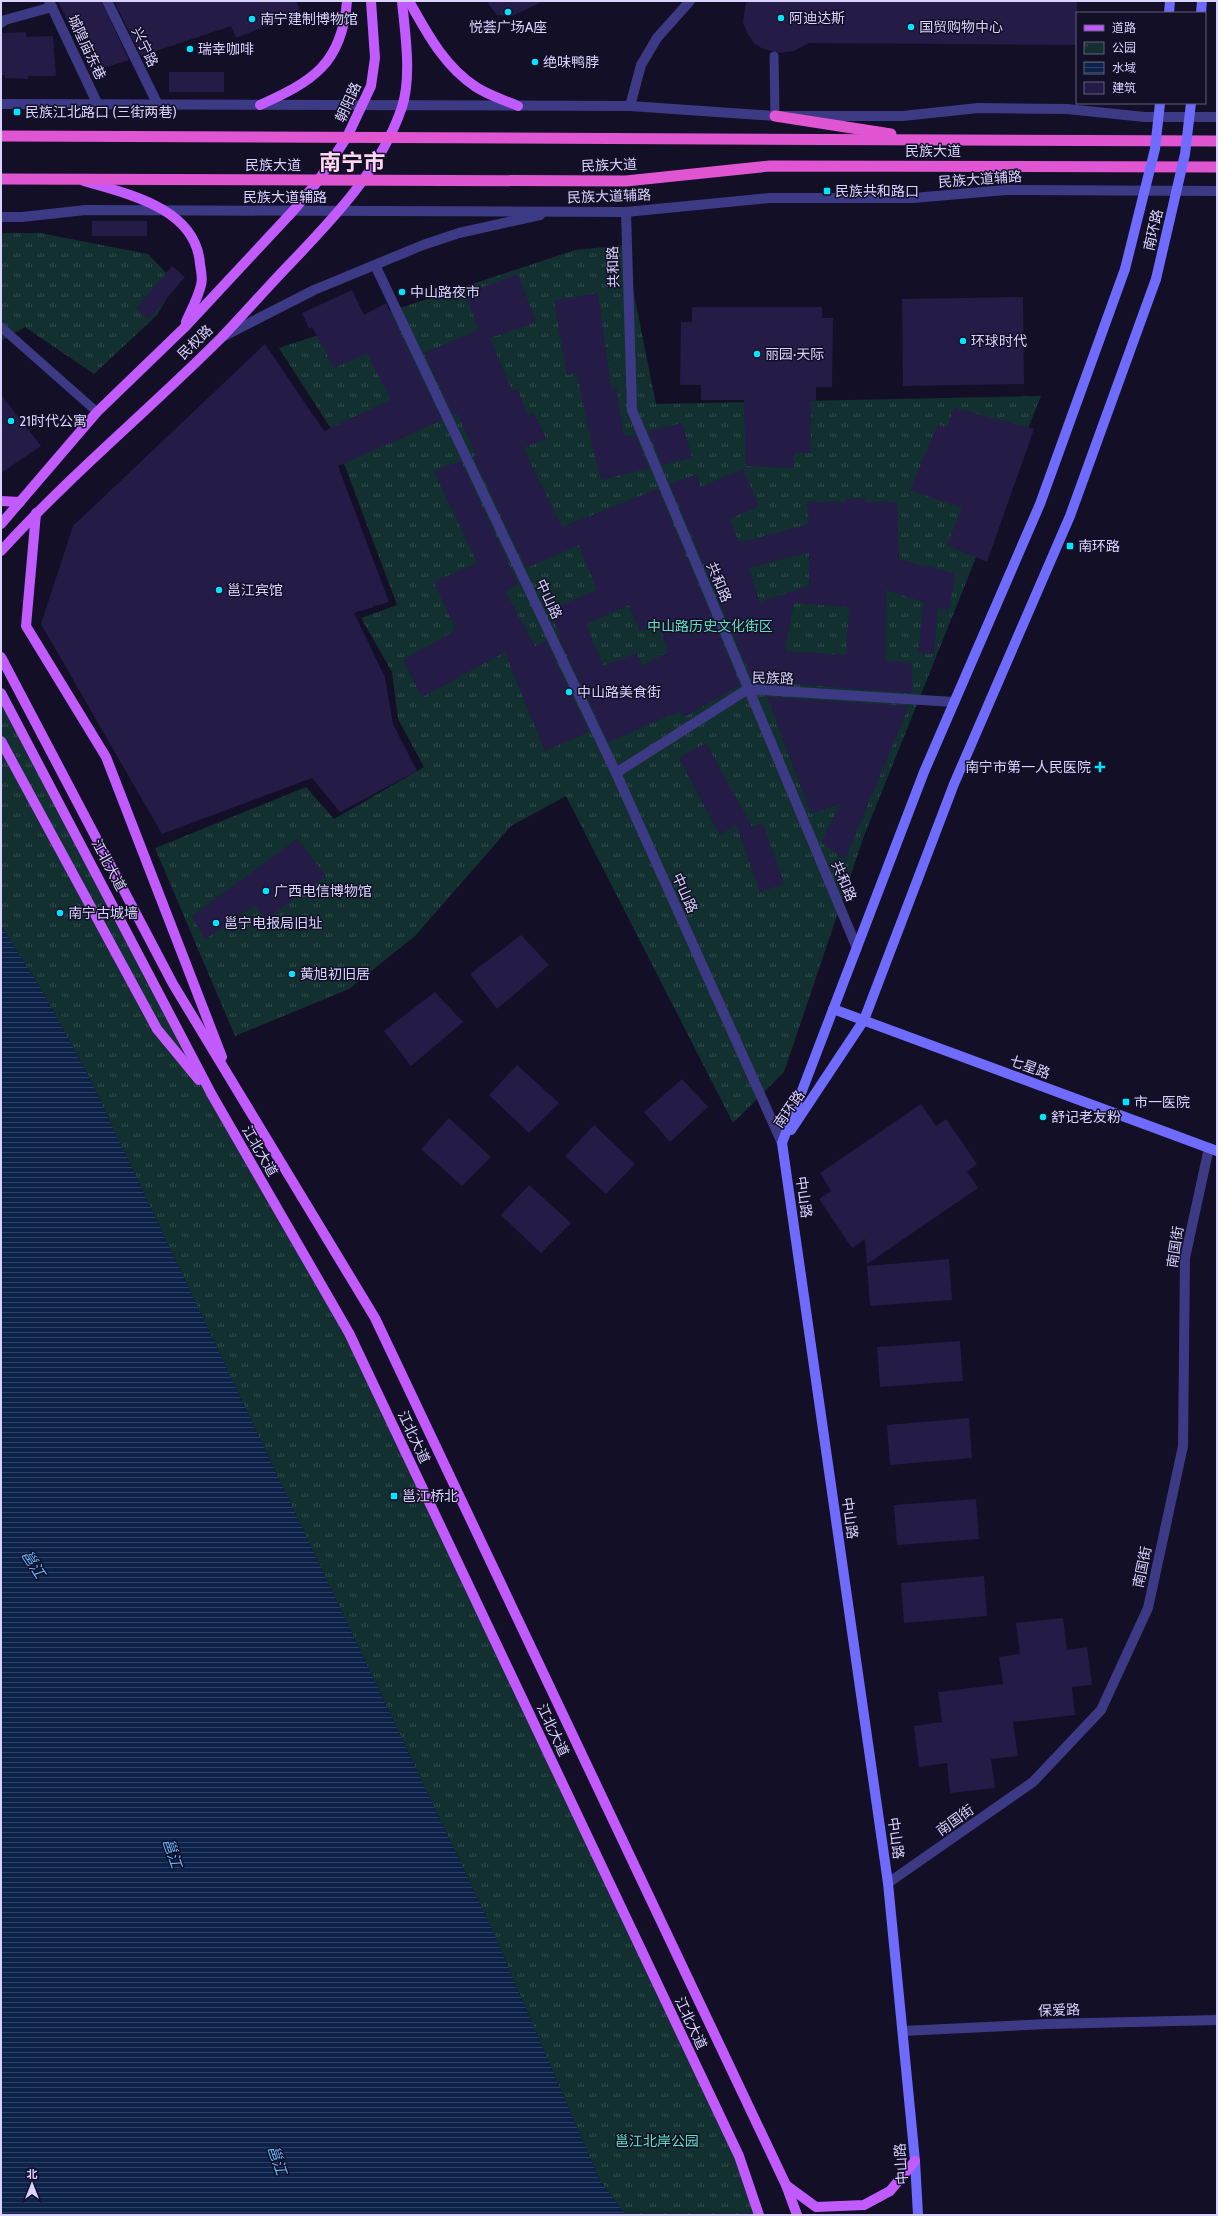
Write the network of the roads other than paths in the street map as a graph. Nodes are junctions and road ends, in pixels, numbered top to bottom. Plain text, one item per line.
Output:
1 (107, 1) edge
2 (347, 1) edge
3 (372, 1) edge
4 (402, 1) edge
5 (409, 1) edge
6 (690, 1) edge
7 (1170, 1) edge
8 (1202, 1) edge
9 (51, 4) edge
10 (1169, 12) edge
11 (1201, 12) edge
12 (1, 23) edge
13 (774, 56) dead end
14 (1, 104) edge
15 (1160, 104) edge
16 (1191, 104) edge
17 (98, 105) junction
18 (158, 105) junction
19 (260, 105) junction
20 (364, 105) junction
21 (402, 106) junction
22 (518, 106) junction
23 (630, 106) junction
24 (775, 116) junction
25 (1217, 117) edge
26 (1, 136) edge
27 (347, 137) junction
28 (390, 137) junction
29 (925, 140) junction
30 (1217, 141) edge
31 (1217, 167) edge
32 (1, 180) edge
33 (79, 180) junction
34 (318, 180) junction
35 (362, 180) junction
36 (1217, 191) edge
37 (165, 210) junction
38 (293, 211) junction
39 (339, 211) junction
40 (557, 211) junction
41 (626, 212) junction
42 (1, 216) edge
43 (375, 265) junction
44 (1, 327) edge
45 (184, 328) junction
46 (220, 338) junction
47 (97, 412) junction
48 (1, 501) edge
49 (20, 502) junction
50 (36, 513) junction
51 (1, 524) edge
52 (1, 551) edge
53 (1, 657) edge
54 (748, 689) junction
55 (1, 693) edge
56 (954, 702) junction
57 (1, 741) edge
58 (616, 773) junction
59 (856, 948) junction
60 (833, 1009) junction
61 (864, 1020) junction
62 (231, 1080) junction
63 (212, 1095) junction
64 (782, 1143) junction
65 (1213, 1149) edge
66 (888, 1884) junction
67 (1217, 2020) edge
68 (902, 2031) junction
69 (915, 2161) junction
70 (786, 2185) junction
71 (759, 2215) edge
72 (797, 2215) edge
73 (918, 2215) edge

1 - 18 street, 兴宁路
2 - 19 main road
3 - 20 main road, 朝阳路
4 - 21 main road
5 - 22 main road
6 - 23 street
7 - 10 main road
8 - 11 main road
9 - 12 street
9 - 17 street, 城隍庙东巷
13 - 24 lane
14 - 17 street
15 - 56 main road, 南环路, bridge
16 - 61 main road, 南环路, bridge
17 - 18 street
18 - 19 street
19 - 20 street
20 - 21 street
20 - 27 main road, 朝阳路
21 - 22 street
21 - 28 main road
22 - 23 street
23 - 24 street
24 - 25 street
24 - 29 highway
26 - 27 highway, 民族大道
27 - 28 highway, 民族大道
27 - 34 main road, 朝阳路
28 - 29 highway, 民族大道
28 - 35 main road, 民权路
29 - 30 highway, 民族大道
31 - 35 highway, 民族大道
32 - 33 highway, 民族大道
33 - 34 highway, 民族大道
33 - 37 main road
34 - 35 highway, 民族大道
34 - 38 main road, 民权路
35 - 39 main road, 民权路
36 - 41 street, 民族大道辅路
37 - 38 street, 民族大道辅路
37 - 42 street, 民族大道辅路
37 - 45 main road
38 - 39 street, 民族大道辅路
38 - 45 main road, 民权路
39 - 40 street, 民族大道辅路
39 - 46 main road, 民权路
40 - 41 street, 民族大道辅路
40 - 43 street
41 - 54 street, 共和路
43 - 46 street
43 - 58 street, 中山路
44 - 47 lane
45 - 47 main road, 民权路
46 - 50 main road, 民权路
47 - 49 main road, 民权路
48 - 49 main road
49 - 51 main road, 民权路
50 - 52 main road, 民权路
50 - 62 main road
53 - 62 main road, 江北大道
54 - 56 street, 民族路
54 - 58 street, 民族路
54 - 59 street, 共和路
55 - 63 main road, 江北大道
56 - 59 main road, 南环路
57 - 63 main road
58 - 64 street, 中山路
59 - 60 main road, 南环路
60 - 61 main road, 七星路
60 - 64 main road, 南环路
61 - 64 main road, 南环路
61 - 65 main road, 七星路
62 - 70 main road, 江北大道
63 - 71 main road, 江北大道
64 - 66 main road, 中山路
65 - 66 street, 南国街
66 - 68 main road, 中山路
67 - 68 street, 保爱路
68 - 69 main road, 中山路
69 - 70 main road
69 - 73 main road, 中山路
70 - 72 main road, 江北大道

